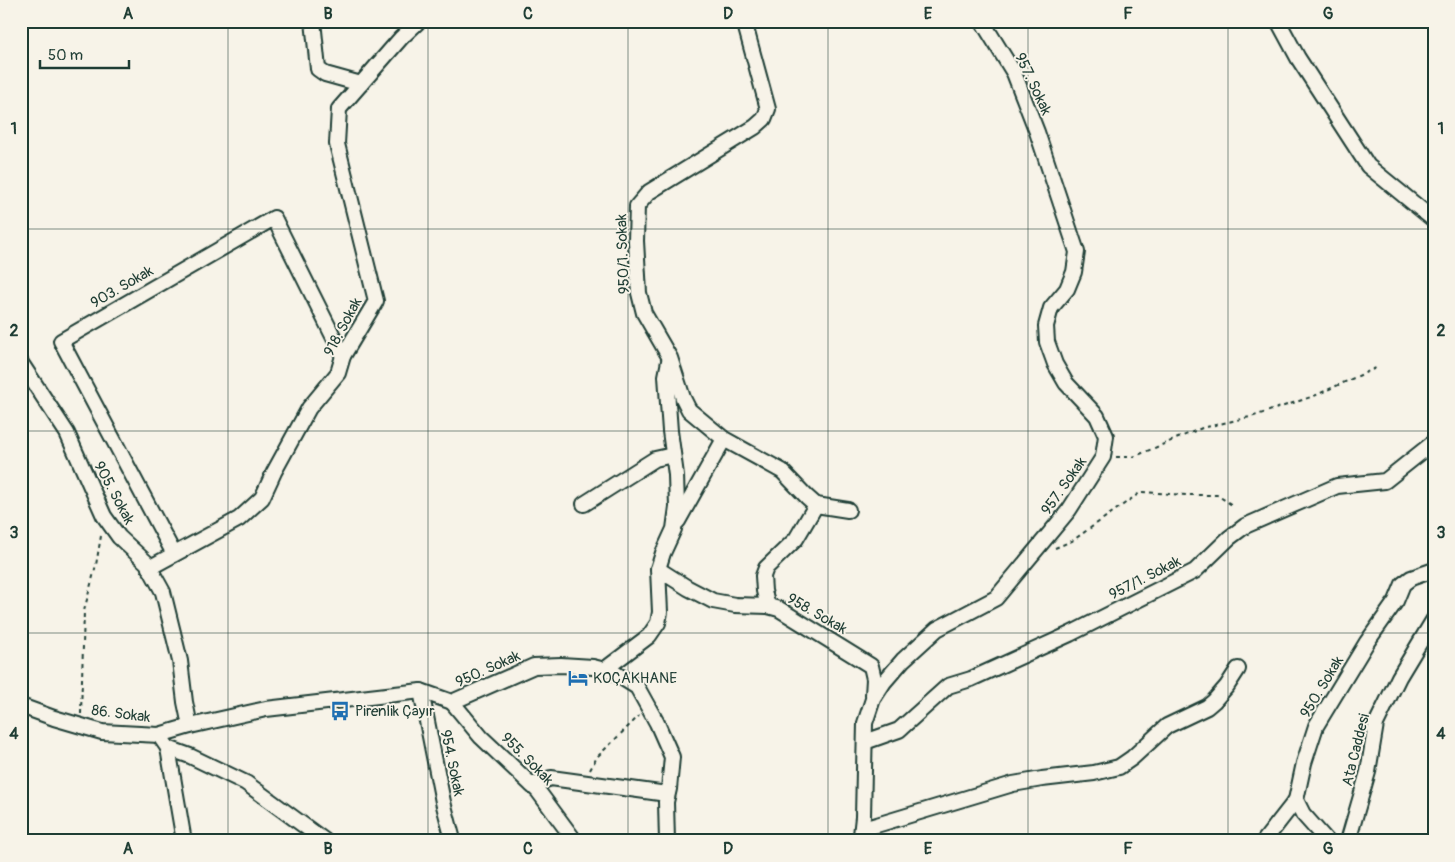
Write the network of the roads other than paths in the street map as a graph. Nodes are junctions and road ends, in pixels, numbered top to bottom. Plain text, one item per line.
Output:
1 (313, 21) edge
2 (419, 21) edge
3 (744, 21) edge
4 (982, 21) edge
5 (1278, 21) edge
6 (360, 84) junction
7 (1434, 220) edge
8 (343, 356) junction
9 (670, 358) junction
10 (21, 363) edge
11 (724, 439) junction
12 (1434, 442) edge
13 (673, 455) junction
14 (584, 504) dead end
15 (816, 505) junction
16 (848, 510) dead end
17 (674, 529) junction
18 (174, 554) junction
19 (149, 568) junction
20 (658, 568) junction
21 (1434, 570) edge
22 (768, 606) junction
23 (1434, 619) edge
24 (1238, 669) dead end
25 (604, 670) junction
26 (421, 691) junction
27 (873, 699) junction
28 (452, 702) junction
29 (21, 706) edge
30 (190, 726) junction
31 (159, 735) junction
32 (865, 742) junction
33 (168, 748) junction
34 (532, 785) junction
35 (667, 794) junction
36 (1296, 800) junction
37 (859, 838) edge
38 (184, 841) edge
39 (326, 841) edge
40 (452, 841) edge
41 (575, 841) edge
42 (667, 841) edge
43 (1264, 841) edge
44 (1326, 841) edge
45 (1348, 841) edge

1 - 6 street
2 - 6 street, 918. Sokak
3 - 9 street, 950/1. Sokak
4 - 27 street, 957. Sokak
5 - 7 street
6 - 8 street, 918. Sokak
8 - 18 street, 918. Sokak
8 - 18 street, 903. Sokak
9 - 11 street, 950/1. Sokak
9 - 13 street
10 - 19 street, 905. Sokak
11 - 15 street, 950/1. Sokak
11 - 17 street
12 - 32 street, 957/1. Sokak
13 - 14 street
13 - 17 street
15 - 16 street
15 - 22 street
17 - 20 street
18 - 19 street, 918. Sokak
19 - 30 street, 905. Sokak
20 - 22 street, 958. Sokak
20 - 25 street
21 - 36 street, 950. Sokak
22 - 27 street, 958. Sokak
23 - 45 street, Ata Caddesi
24 - 37 street
25 - 28 street, 950. Sokak
25 - 35 street, 950. Sokak
26 - 28 street, 950. Sokak
26 - 30 street, 950. Sokak
26 - 40 street, 954. Sokak
27 - 32 street, 957. Sokak
28 - 34 street, 955. Sokak
29 - 31 street, 86. Sokak
30 - 31 street, 86. Sokak
31 - 33 street
32 - 37 street, 957. Sokak
33 - 38 street
33 - 39 street
34 - 35 street
34 - 41 street, 955. Sokak
35 - 42 street, 950. Sokak
36 - 43 street
36 - 44 street

